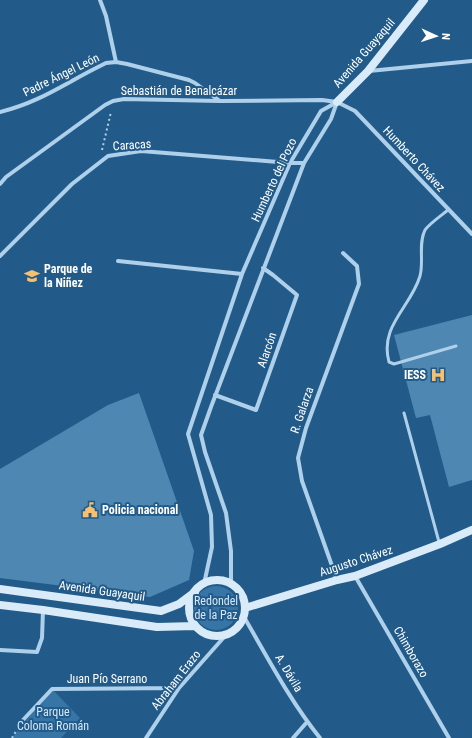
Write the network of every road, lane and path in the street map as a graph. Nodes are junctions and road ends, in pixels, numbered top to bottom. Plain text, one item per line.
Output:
1 (100, 0) edge
2 (424, 0) edge
3 (472, 61) edge
4 (116, 62) junction
5 (368, 71) junction
6 (113, 101) junction
7 (220, 101) junction
8 (337, 102) junction
9 (0, 112) edge
10 (99, 163) junction
11 (290, 163) junction
12 (304, 163) junction
13 (0, 184) edge
14 (448, 210) junction
15 (472, 234) edge
16 (343, 253) dead end
17 (0, 256) edge
18 (118, 261) dead end
19 (263, 268) junction
20 (242, 274) junction
21 (456, 346) dead end
22 (215, 395) junction
23 (404, 413) dead end
24 (472, 530) edge
25 (440, 544) junction
26 (355, 576) junction
27 (337, 580) junction
28 (231, 583) junction
29 (204, 584) junction
30 (0, 589) edge
31 (195, 592) junction
32 (0, 605) edge
33 (43, 610) junction
34 (245, 612) junction
35 (196, 626) junction
36 (225, 636) junction
37 (0, 650) edge
38 (179, 688) junction
39 (23, 720) joint
40 (307, 722) junction
41 (12, 738) edge
42 (146, 738) edge
43 (293, 738) edge
44 (320, 738) edge
45 (449, 738) edge

1 - 4 street
2 - 5 street, Avenida Guayaquil
3 - 5 street
4 - 7 street, Padre Ángel León
4 - 9 street, Padre Ángel León
5 - 8 street, Avenida Guayaquil
6 - 7 street, Sebastián de Benalcázar
6 - 10 path
6 - 13 street, Sebastián de Benalcázar
7 - 8 street, Sebastián de Benalcázar
8 - 11 street, Humberto del Pozo
8 - 12 street, Humberto del Pozo
8 - 14 street, Humberto Chávez
10 - 11 street, Caracas
10 - 17 street, Caracas
11 - 12 street, Caracas
11 - 20 street, Humberto del Pozo
12 - 19 street, Humberto del Pozo
14 - 15 street, Humberto Chávez
14 - 21 lane
16 - 27 street, R. Galarza
18 - 20 street
19 - 22 street, Humberto del Pozo
19 - 22 street, Alarcón
20 - 29 street, Humberto del Pozo
22 - 28 street, Humberto del Pozo
23 - 25 lane
24 - 25 street, Augusto Chávez
25 - 26 street, Augusto Chávez
26 - 27 street, Augusto Chávez
26 - 45 street, Chimborazo
27 - 34 street, Augusto Chávez
28 - 29 street
28 - 34 street
29 - 31 street
30 - 31 street, Avenida Guayaquil
31 - 35 street
32 - 33 street
33 - 35 street
33 - 37 street
34 - 36 street
34 - 40 street, A. Dávila
35 - 36 street
36 - 38 street, Abraham Erazo
38 - 39 street, Juan Pío Serrano
38 - 42 street, Abraham Erazo
39 - 41 path
40 - 43 street
40 - 44 street, A. Dávila

